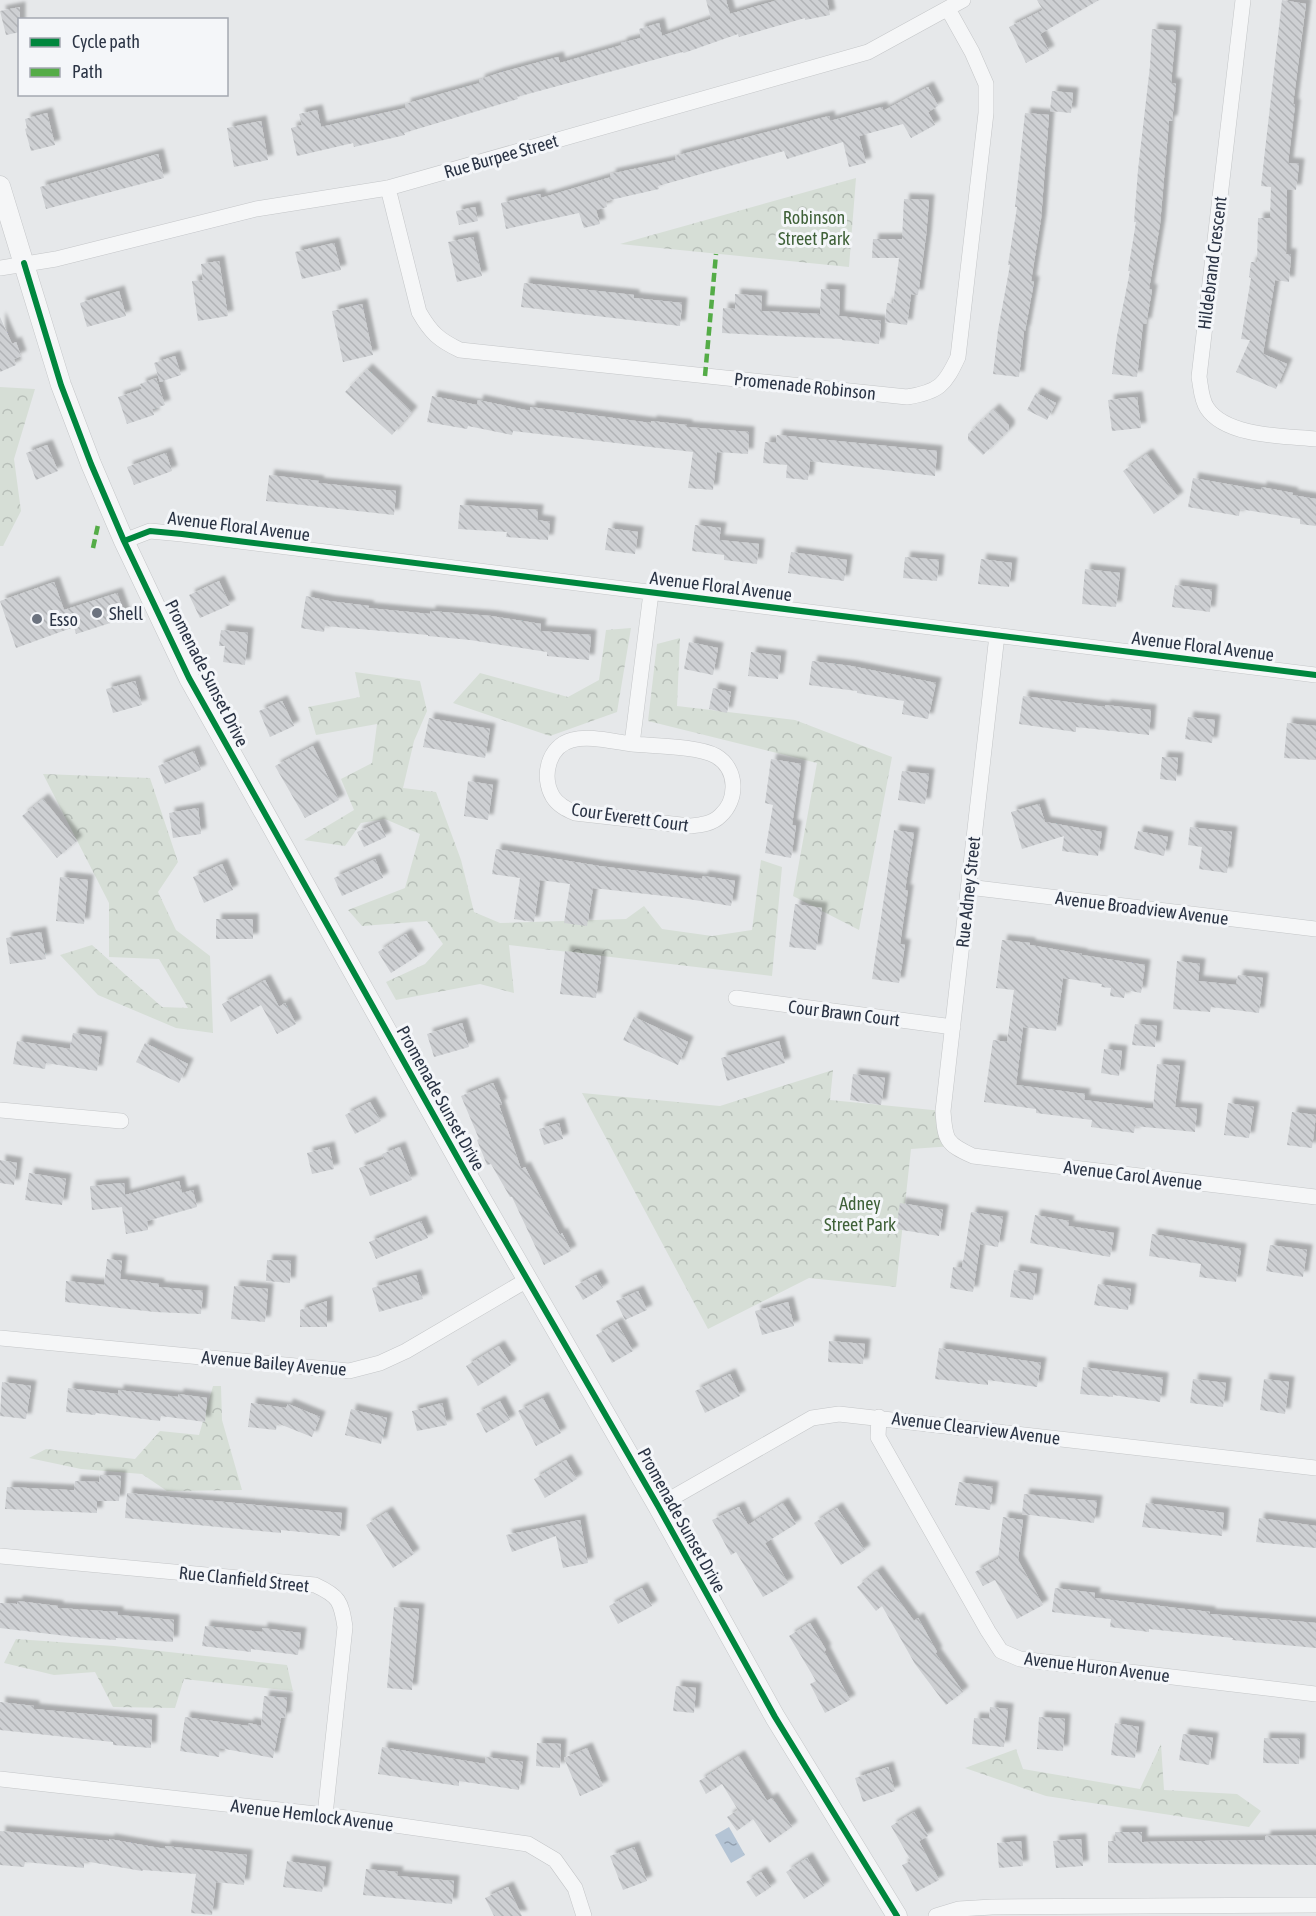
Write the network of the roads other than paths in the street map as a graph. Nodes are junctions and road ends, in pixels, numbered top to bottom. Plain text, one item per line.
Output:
1 (963, 0) edge
2 (1243, 0) edge
3 (948, 9) junction
4 (0, 186) edge
5 (388, 188) junction
6 (24, 263) junction
7 (0, 268) edge
8 (1316, 439) edge
9 (124, 541) junction
10 (651, 593) junction
11 (997, 635) junction
12 (1316, 675) edge
13 (632, 744) junction
14 (968, 887) junction
15 (1316, 929) edge
16 (736, 998) dead end
17 (953, 1027) junction
18 (0, 1110) edge
19 (121, 1121) dead end
20 (953, 1146) joint
21 (1316, 1197) edge
22 (527, 1280) junction
23 (0, 1338) edge
24 (879, 1417) junction
25 (1316, 1468) edge
26 (658, 1506) junction
27 (0, 1556) edge
28 (1316, 1694) edge
29 (0, 1779) edge
30 (324, 1815) junction
31 (1316, 1905) edge
32 (584, 1916) edge
33 (897, 1916) edge
34 (936, 1916) edge

1 - 3 street, Rue Burpee Street
2 - 8 street, Hildebrand Crescent
3 - 5 street, Rue Burpee Street
3 - 5 street, Promenade Robinson
4 - 6 street, Promenade Sunset Drive
5 - 6 street, Rue Burpee Street
6 - 7 street, Rue Burpee Street
6 - 9 street, Promenade Sunset Drive
9 - 10 street, Avenue Floral Avenue
9 - 22 street, Promenade Sunset Drive
10 - 11 street, Avenue Floral Avenue
10 - 13 street
11 - 12 street, Avenue Floral Avenue
11 - 14 street, Rue Adney Street
13 - 13 street, Cour Everett Court
14 - 15 street, Avenue Broadview Avenue
14 - 17 street, Rue Adney Street
16 - 17 street, Cour Brawn Court
17 - 20 street, Rue Adney Street
18 - 19 street
20 - 21 street, Avenue Carol Avenue
22 - 23 street, Avenue Bailey Avenue
22 - 26 street, Promenade Sunset Drive
24 - 25 street, Avenue Clearview Avenue
24 - 26 street, Avenue Clearview Avenue
24 - 28 street, Avenue Huron Avenue
26 - 33 street, Promenade Sunset Drive
27 - 30 street, Rue Clanfield Street
29 - 30 street, Avenue Hemlock Avenue
30 - 32 street, Avenue Hemlock Avenue
31 - 34 street

